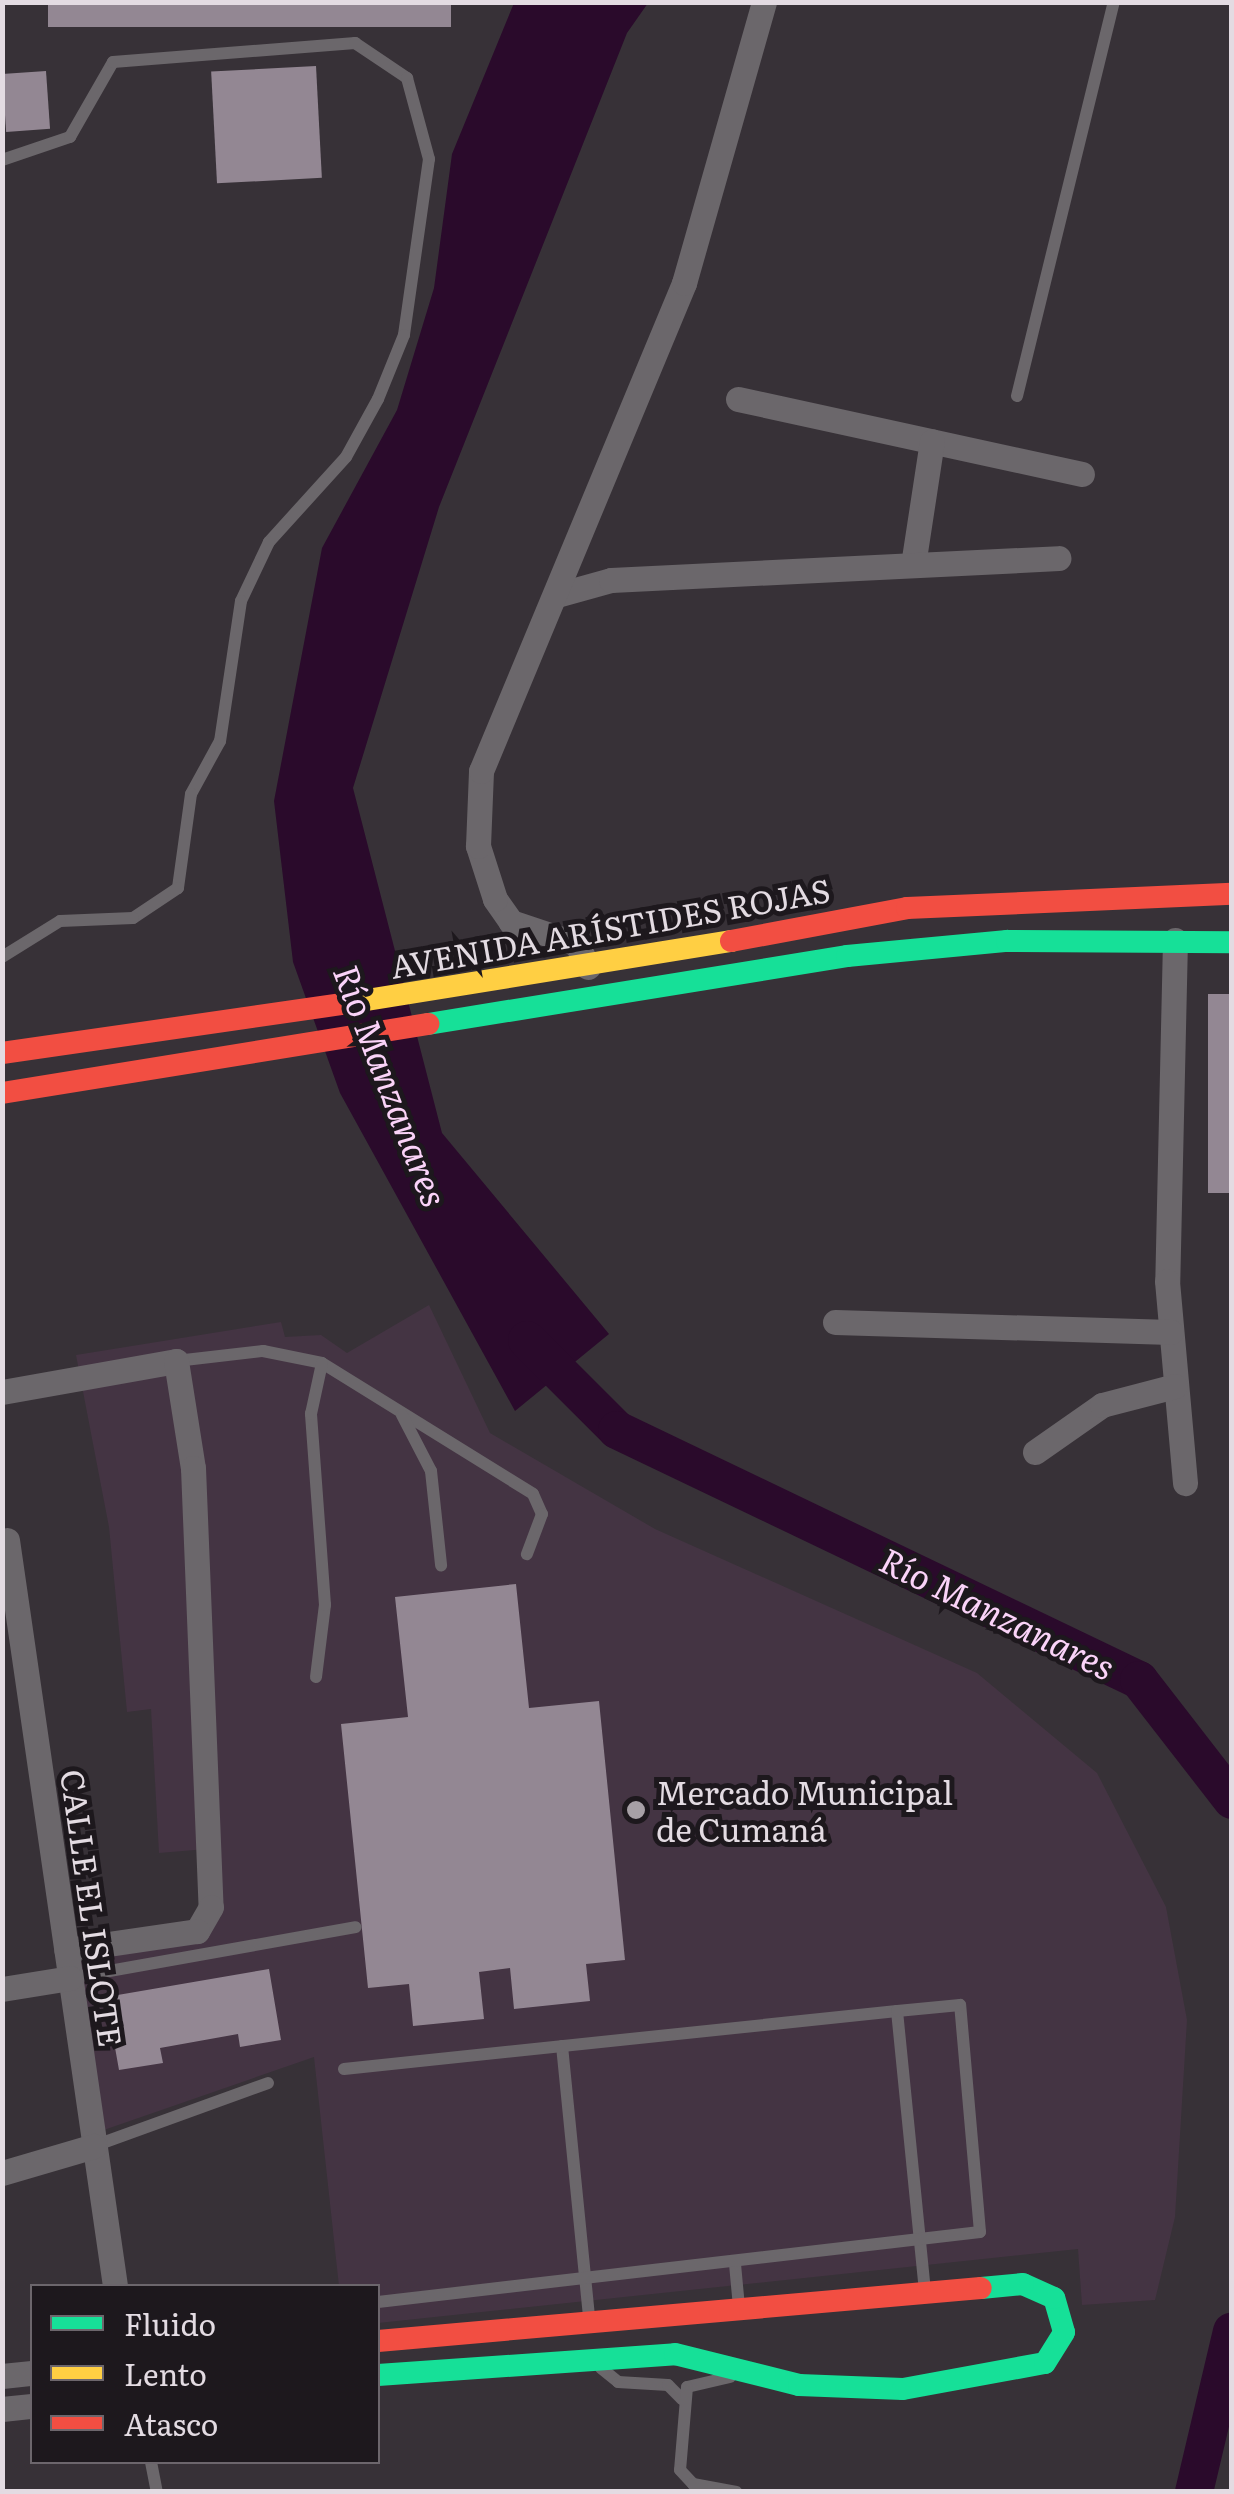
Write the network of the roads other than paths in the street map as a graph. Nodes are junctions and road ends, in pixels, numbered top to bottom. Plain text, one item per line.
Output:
1 (764, 2) edge
2 (1114, 2) edge
3 (2, 160) edge
4 (1016, 396) dead end
5 (738, 398) dead end
6 (932, 441) junction
7 (1082, 474) dead end
8 (1058, 558) dead end
9 (914, 565) junction
10 (557, 595) junction
11 (1232, 894) edge
12 (1175, 940) junction
13 (1232, 942) edge
14 (2, 957) edge
15 (588, 967) junction
16 (2, 1053) edge
17 (2, 1093) edge
18 (835, 1322) dead end
19 (1171, 1332) junction
20 (176, 1361) junction
21 (322, 1363) junction
22 (1174, 1386) junction
23 (2, 1392) edge
24 (398, 1408) junction
25 (1035, 1452) dead end
26 (1185, 1483) dead end
27 (7, 1540) dead end
28 (527, 1554) dead end
29 (441, 1565) dead end
30 (316, 1678) dead end
31 (15, 1682) edge
32 (204, 1925) junction
33 (356, 1927) dead end
34 (66, 1950) junction
35 (216, 1952) junction
36 (70, 1978) junction
37 (2, 1989) edge
38 (897, 2011) junction
39 (562, 2046) junction
40 (344, 2069) dead end
41 (268, 2084) dead end
42 (94, 2146) junction
43 (2, 2173) edge
44 (920, 2245) junction
45 (735, 2264) junction
46 (585, 2280) junction
47 (114, 2284) edge
48 (925, 2293) junction
49 (380, 2302) edge
50 (740, 2309) junction
51 (590, 2322) junction
52 (380, 2341) edge
53 (591, 2360) junction
54 (740, 2370) junction
55 (30, 2373) edge
56 (380, 2375) edge
57 (2, 2376) edge
58 (682, 2399) junction
59 (30, 2406) edge
60 (2, 2409) edge
61 (151, 2464) edge
62 (156, 2492) edge
63 (736, 2492) edge

1 - 10 street
2 - 4 lane
3 - 14 lane
5 - 6 street
6 - 7 street
6 - 9 street
8 - 9 street
9 - 10 street
10 - 15 street
11 - 15 main road, AVENIDA ARÍSTIDES ROJAS
12 - 13 main road, AVENIDA ARÍSTIDES ROJAS
12 - 17 main road, AVENIDA ARÍSTIDES ROJAS
12 - 19 street
15 - 16 main road, AVENIDA ARÍSTIDES ROJAS
18 - 19 street
19 - 22 street
20 - 21 lane
20 - 23 street
20 - 32 street
21 - 24 lane
21 - 30 lane
22 - 25 street
22 - 26 street
24 - 28 lane
24 - 29 lane
27 - 31 street, CALLE EL ISLOTE
31 - 34 street, CALLE EL ISLOTE
32 - 34 street
32 - 35 lane
33 - 35 lane
34 - 36 street, CALLE EL ISLOTE
35 - 36 lane
36 - 37 street
36 - 42 street, CALLE EL ISLOTE
38 - 39 lane
38 - 44 lane
38 - 44 lane
39 - 40 lane
39 - 46 lane
41 - 42 lane
42 - 43 street
42 - 47 street, CALLE EL ISLOTE
44 - 45 lane
44 - 48 lane
45 - 46 lane
45 - 50 lane
46 - 49 lane
46 - 51 lane
48 - 50 main road
48 - 54 main road
50 - 51 main road
51 - 52 main road
53 - 54 main road
53 - 56 main road
53 - 58 lane
54 - 58 lane
55 - 57 street
58 - 63 lane
59 - 60 street
61 - 62 lane

